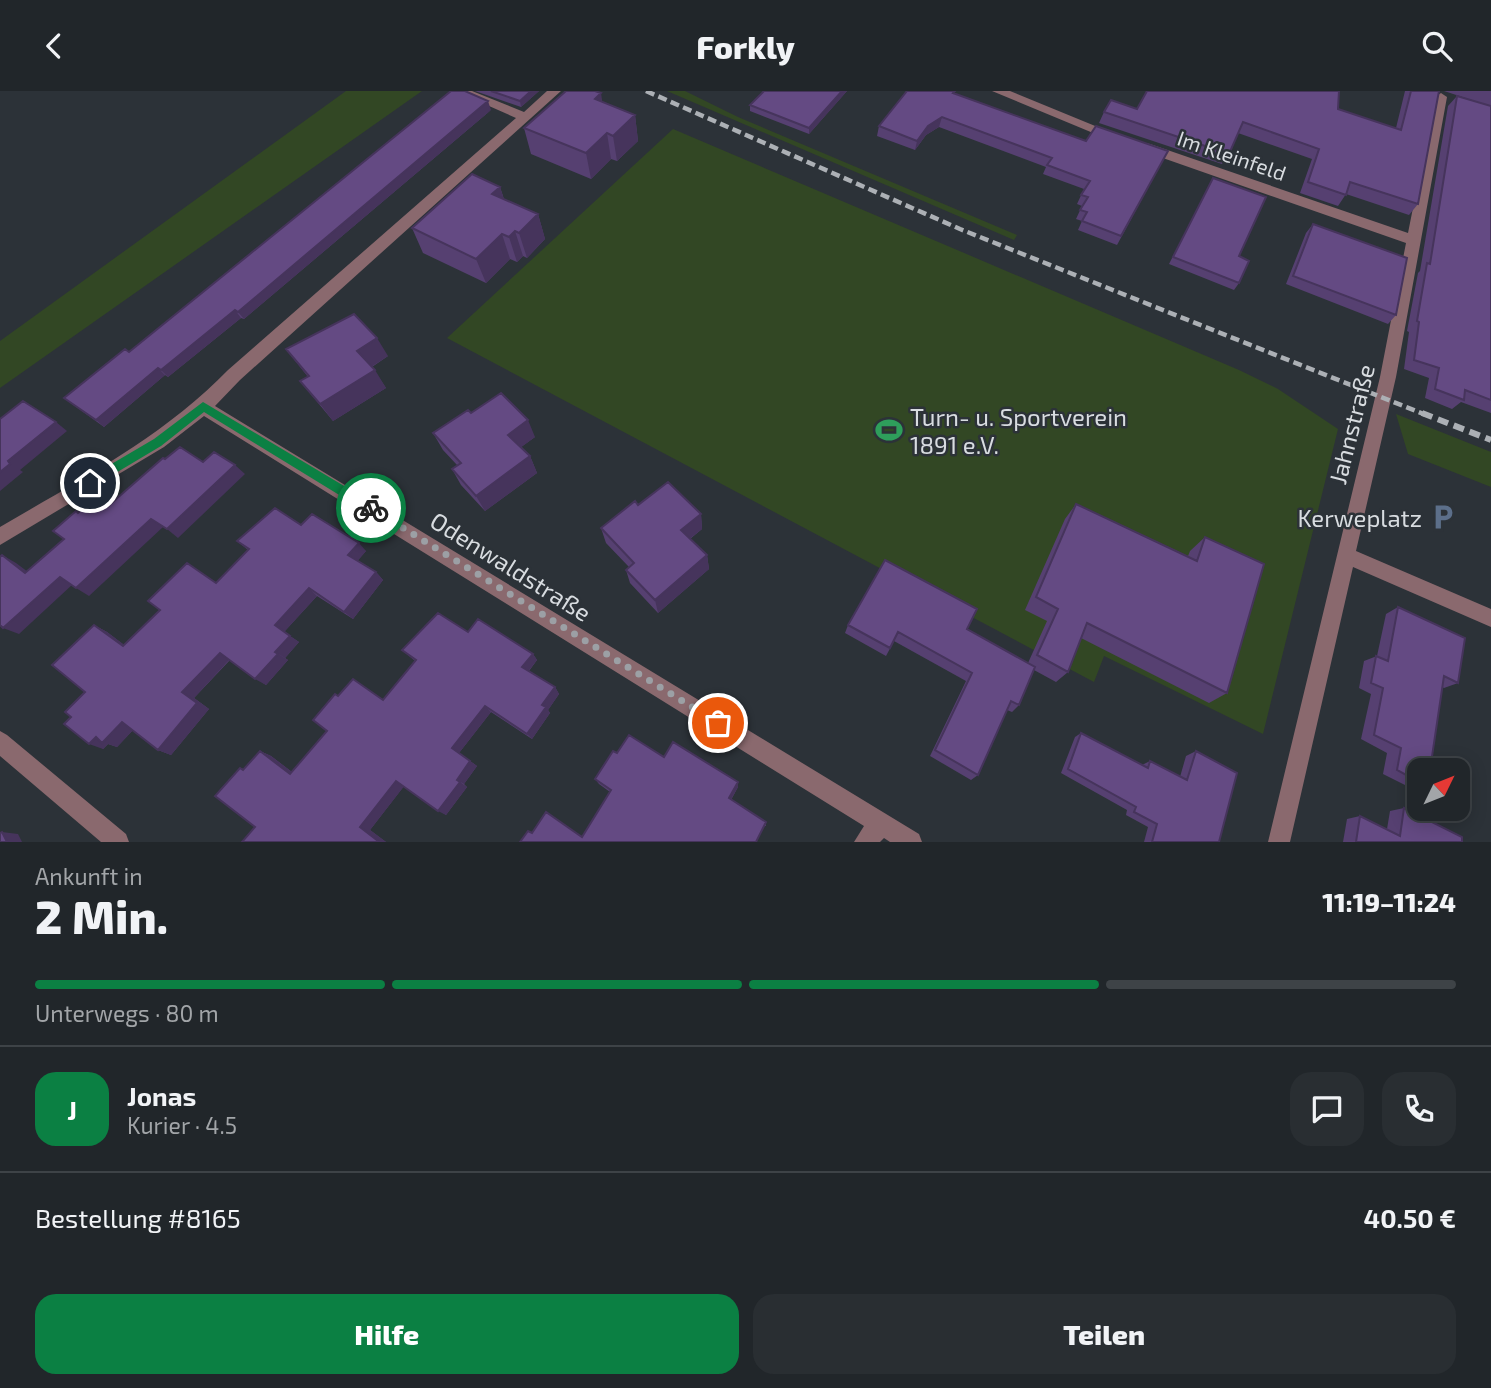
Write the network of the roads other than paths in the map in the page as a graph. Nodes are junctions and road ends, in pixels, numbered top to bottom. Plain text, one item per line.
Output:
1 (461, 91) edge
2 (555, 91) edge
3 (998, 91) edge
4 (1442, 97) edge
5 (525, 117) junction
6 (1415, 241) junction
7 (203, 407) junction
8 (0, 537) edge
9 (1345, 555) junction
10 (1491, 618) edge
11 (0, 742) edge
12 (881, 824) junction
13 (118, 842) edge
14 (865, 842) edge
15 (911, 842) edge
16 (1279, 842) edge

1 - 5 street
2 - 5 street
3 - 6 street, Im Kleinfeld
4 - 6 street, Jahnstraße
5 - 7 street
6 - 9 street, Jahnstraße
7 - 8 street
7 - 12 street, Odenwaldstraße
9 - 10 street
9 - 16 street, Jahnstraße
11 - 13 street
12 - 14 street
12 - 15 street, Odenwaldstraße

